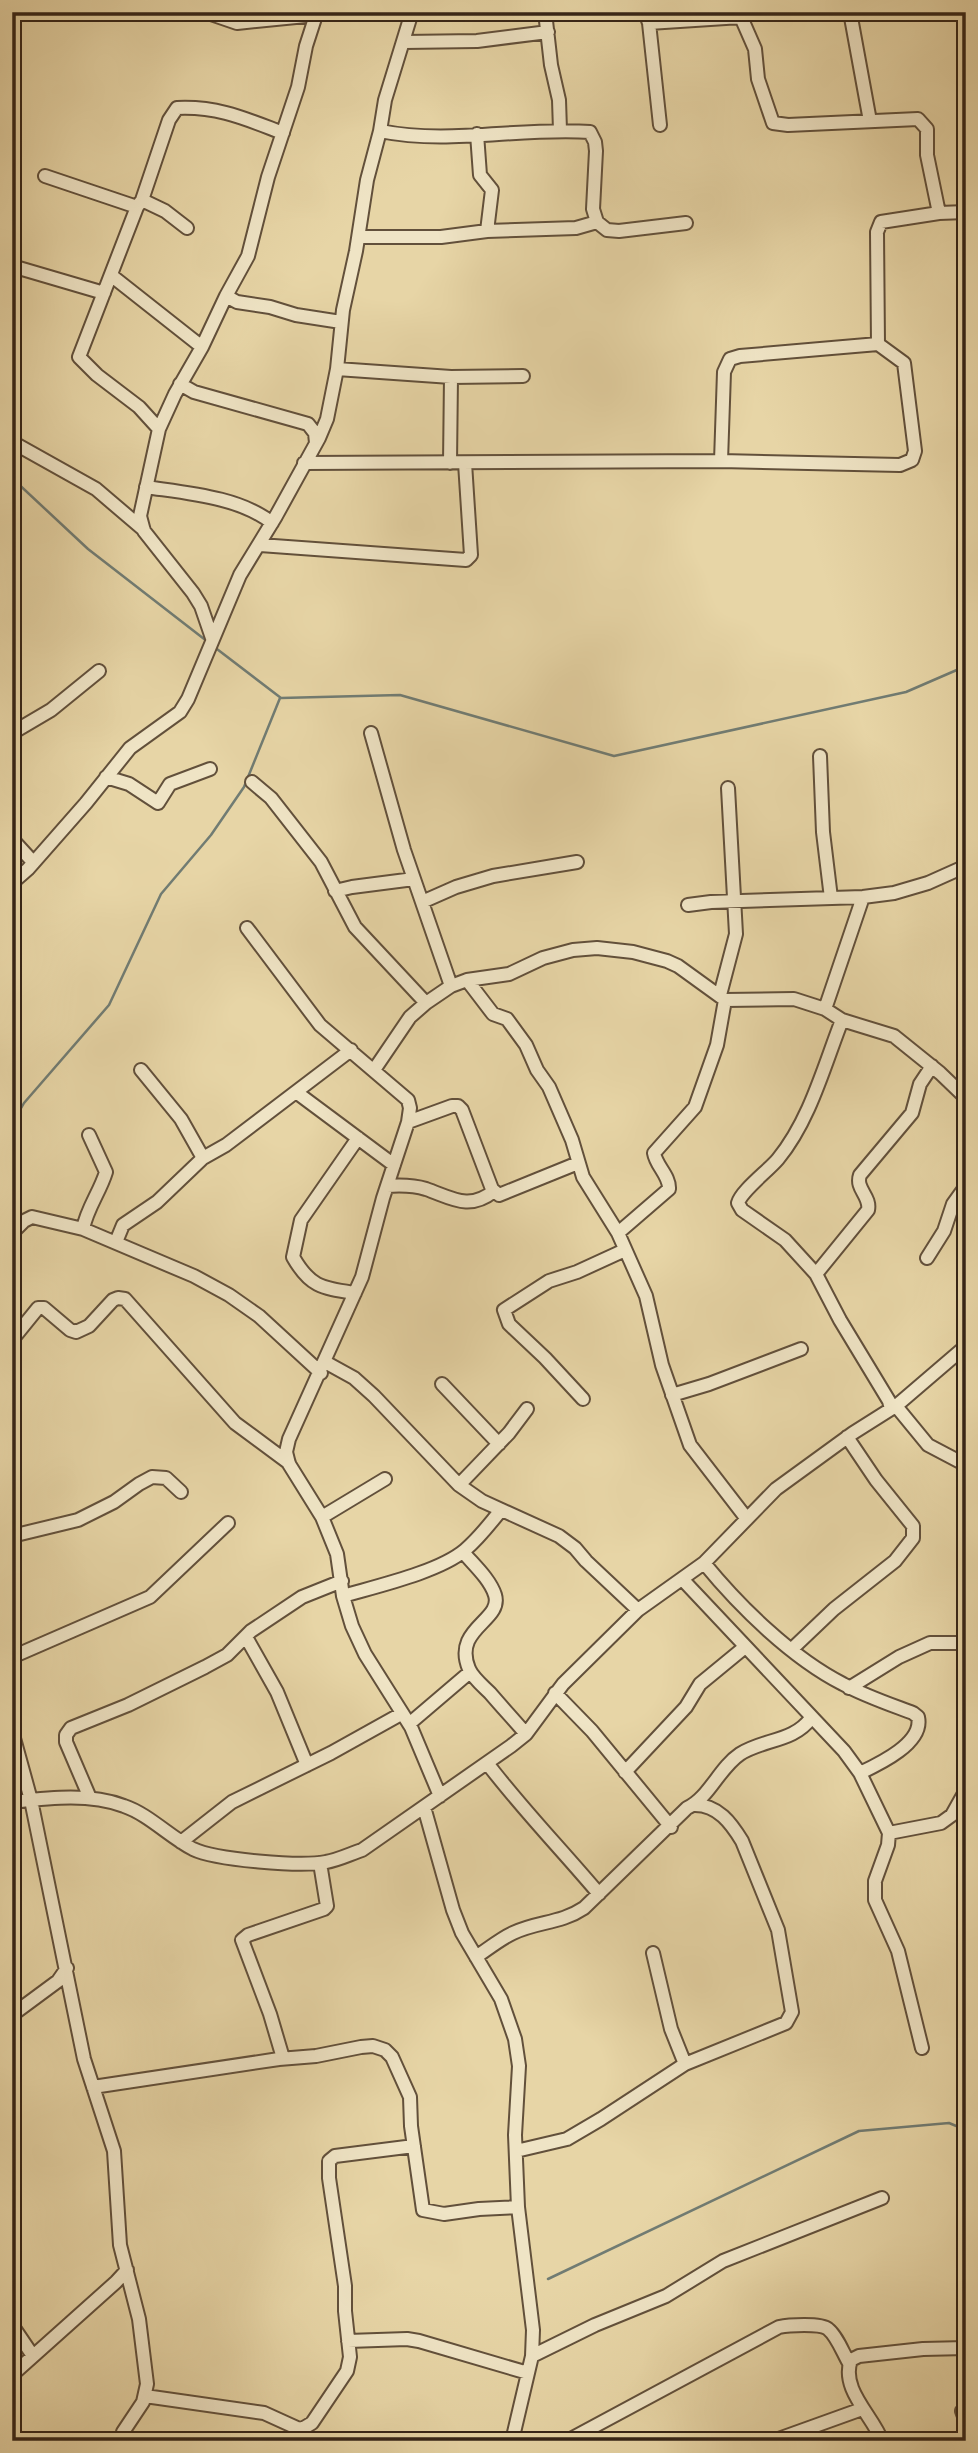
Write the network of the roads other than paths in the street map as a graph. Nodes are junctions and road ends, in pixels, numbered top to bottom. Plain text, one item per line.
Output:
1 (205, 12) edge
2 (412, 12) edge
3 (545, 12) edge
4 (850, 12) edge
5 (317, 13) edge
6 (742, 15) edge
7 (647, 18) edge
8 (548, 32) junction
9 (404, 42) junction
10 (870, 121) junction
11 (660, 125) dead end
12 (560, 130) junction
13 (380, 131) junction
14 (283, 133) junction
15 (477, 134) junction
16 (45, 176) dead end
17 (139, 204) junction
18 (966, 212) edge
19 (939, 213) junction
20 (597, 222) junction
21 (686, 223) dead end
22 (187, 228) dead end
23 (487, 231) junction
24 (359, 237) junction
25 (12, 266) edge
26 (111, 276) junction
27 (104, 293) junction
28 (226, 296) junction
29 (341, 322) junction
30 (878, 344) junction
31 (202, 346) junction
32 (337, 369) junction
33 (523, 376) dead end
34 (451, 377) junction
35 (180, 384) junction
36 (159, 429) junction
37 (12, 442) edge
38 (316, 443) junction
39 (720, 461) junction
40 (304, 463) junction
41 (450, 463) junction
42 (465, 463) junction
43 (146, 487) junction
44 (272, 523) junction
45 (144, 531) junction
46 (260, 545) junction
47 (212, 638) junction
48 (99, 671) dead end
49 (12, 733) edge
50 (371, 733) dead end
51 (820, 755) dead end
52 (210, 769) dead end
53 (106, 777) junction
54 (252, 782) dead end
55 (728, 788) dead end
56 (12, 839) edge
57 (33, 862) junction
58 (578, 862) dead end
59 (966, 866) edge
60 (414, 879) junction
61 (12, 883) edge
62 (335, 891) junction
63 (863, 897) junction
64 (831, 898) junction
65 (734, 901) junction
66 (422, 902) junction
67 (688, 905) dead end
68 (247, 928) dead end
69 (467, 980) junction
70 (451, 986) junction
71 (723, 997) junction
72 (426, 1003) junction
73 (825, 1009) junction
74 (842, 1020) junction
75 (351, 1050) junction
76 (932, 1066) junction
77 (141, 1070) dead end
78 (374, 1070) junction
79 (296, 1092) junction
80 (966, 1098) edge
81 (408, 1122) junction
82 (89, 1135) dead end
83 (358, 1138) junction
84 (203, 1158) junction
85 (578, 1163) junction
86 (394, 1165) junction
87 (387, 1186) junction
88 (966, 1186) edge
89 (494, 1191) junction
90 (83, 1229) junction
91 (12, 1233) edge
92 (618, 1233) junction
93 (116, 1242) junction
94 (625, 1250) junction
95 (927, 1258) dead end
96 (816, 1274) junction
97 (355, 1293) junction
98 (12, 1340) edge
99 (966, 1346) edge
100 (801, 1349) dead end
101 (323, 1367) junction
102 (442, 1384) dead end
103 (673, 1395) junction
104 (583, 1399) dead end
105 (893, 1408) junction
106 (527, 1409) dead end
107 (847, 1437) junction
108 (499, 1444) junction
109 (289, 1464) junction
110 (966, 1465) edge
111 (385, 1479) dead end
112 (459, 1485) junction
113 (181, 1492) dead end
114 (501, 1510) junction
115 (322, 1517) junction
116 (747, 1518) junction
117 (228, 1523) dead end
118 (12, 1536) edge
119 (463, 1552) junction
120 (704, 1563) junction
121 (683, 1580) junction
122 (342, 1581) junction
123 (343, 1596) junction
124 (638, 1610) junction
125 (246, 1637) junction
126 (966, 1643) edge
127 (745, 1647) junction
128 (792, 1648) junction
129 (12, 1657) edge
130 (470, 1672) junction
131 (849, 1688) junction
132 (555, 1693) junction
133 (811, 1718) junction
134 (405, 1719) junction
135 (12, 1731) edge
136 (526, 1734) junction
137 (487, 1763) junction
138 (307, 1765) junction
139 (625, 1772) junction
140 (860, 1773) junction
141 (966, 1790) edge
142 (440, 1796) junction
143 (90, 1798) junction
144 (31, 1800) junction
145 (12, 1802) edge
146 (695, 1805) junction
147 (424, 1807) junction
148 (671, 1827) junction
149 (889, 1833) junction
150 (181, 1842) junction
151 (320, 1863) junction
152 (599, 1894) junction
153 (653, 1953) dead end
154 (476, 1957) junction
155 (67, 1968) junction
156 (12, 2015) edge
157 (922, 2048) dead end
158 (283, 2058) junction
159 (685, 2064) junction
160 (93, 2087) junction
161 (414, 2146) junction
162 (516, 2151) junction
163 (882, 2198) dead end
164 (518, 2207) junction
165 (127, 2270) junction
166 (12, 2325) edge
167 (348, 2341) junction
168 (966, 2348) edge
169 (33, 2356) junction
170 (532, 2356) junction
171 (849, 2363) junction
172 (528, 2373) junction
173 (12, 2375) edge
174 (145, 2396) junction
175 (862, 2409) junction
176 (122, 2441) edge
177 (512, 2441) edge
178 (567, 2441) edge
179 (773, 2441) edge
180 (882, 2441) edge

1 - 5 street
2 - 9 street
3 - 8 street
4 - 10 street
5 - 14 street
6 - 7 street
6 - 10 street
7 - 11 street
8 - 9 street
8 - 12 street
9 - 13 street
10 - 19 street
12 - 15 street
12 - 20 street
13 - 15 street
13 - 24 street
14 - 17 street
14 - 28 street
15 - 23 street
16 - 17 street
17 - 22 street
17 - 26 street
18 - 19 street
19 - 30 street
20 - 21 street
20 - 23 street
23 - 24 street
24 - 29 street
25 - 27 street
26 - 27 street
26 - 31 street
27 - 36 street
28 - 29 street
28 - 31 street
29 - 32 street
30 - 39 street
30 - 39 street
31 - 35 street
32 - 34 street
32 - 38 street
33 - 34 street
34 - 41 street
35 - 36 street
35 - 38 street
36 - 43 street
37 - 45 street
38 - 40 street
39 - 42 street
40 - 41 street
40 - 44 street
41 - 42 street
42 - 46 street
43 - 44 street
43 - 45 street
44 - 46 street
45 - 47 street
46 - 47 street
47 - 53 street
48 - 49 street
50 - 60 street
51 - 64 street
52 - 53 street
53 - 57 street
54 - 62 street
55 - 65 street
56 - 57 street
57 - 61 street
58 - 66 street
59 - 63 street
60 - 62 street
60 - 66 street
62 - 72 street
63 - 64 street
63 - 73 street
64 - 65 street
65 - 67 street
65 - 71 street
66 - 70 street
68 - 75 street
69 - 70 street
69 - 71 street
69 - 85 street
70 - 72 street
71 - 73 street
71 - 92 street
72 - 78 street
73 - 74 street
74 - 76 street
74 - 96 street
75 - 78 street
75 - 79 street
76 - 80 street
76 - 96 street
77 - 84 street
78 - 81 street
79 - 83 street
79 - 84 street
81 - 86 street
81 - 89 street
82 - 90 street
83 - 86 street
83 - 97 street
84 - 93 street
85 - 89 street
85 - 92 street
86 - 87 street
87 - 89 street
87 - 97 street
88 - 95 street
90 - 91 street
90 - 93 street
92 - 94 street
93 - 101 street
94 - 103 street
94 - 104 street
96 - 105 street
97 - 101 street
98 - 109 street
99 - 105 street
100 - 103 street
101 - 109 street
101 - 112 street
102 - 108 street
103 - 116 street
105 - 107 street
105 - 110 street
106 - 108 street
107 - 116 street
107 - 128 street
108 - 112 street
109 - 115 street
111 - 115 street
112 - 114 street
113 - 118 street
114 - 119 street
114 - 124 street
115 - 122 street
116 - 120 street
117 - 129 street
119 - 123 street
119 - 130 street
120 - 121 street
120 - 128 street
121 - 124 street
121 - 127 street
122 - 123 street
122 - 125 street
123 - 134 street
124 - 132 street
125 - 138 street
125 - 143 street
126 - 131 street
127 - 133 street
127 - 139 street
128 - 131 street
130 - 134 street
130 - 136 street
131 - 140 street
132 - 136 street
132 - 139 street
133 - 140 street
133 - 146 street
134 - 138 street
134 - 142 street
135 - 144 street
136 - 137 street
137 - 142 street
137 - 152 street
138 - 150 street
139 - 148 street
140 - 149 street
141 - 149 street
142 - 147 street
143 - 144 street
143 - 150 street
144 - 145 street
144 - 155 street
146 - 148 street
146 - 159 street
147 - 151 street
147 - 154 street
148 - 152 street
149 - 157 street
150 - 151 street
151 - 158 street
152 - 154 street
153 - 159 street
154 - 162 street
155 - 156 street
155 - 160 street
158 - 160 street
158 - 161 street
159 - 162 street
160 - 165 street
161 - 164 street
161 - 167 street
162 - 164 street
163 - 170 street
164 - 170 street
165 - 169 street
165 - 174 street
166 - 169 street
167 - 172 street
167 - 174 street
168 - 171 street
169 - 173 street
170 - 172 street
171 - 175 street
171 - 178 street
172 - 177 street
174 - 176 street
175 - 179 street
175 - 180 street

